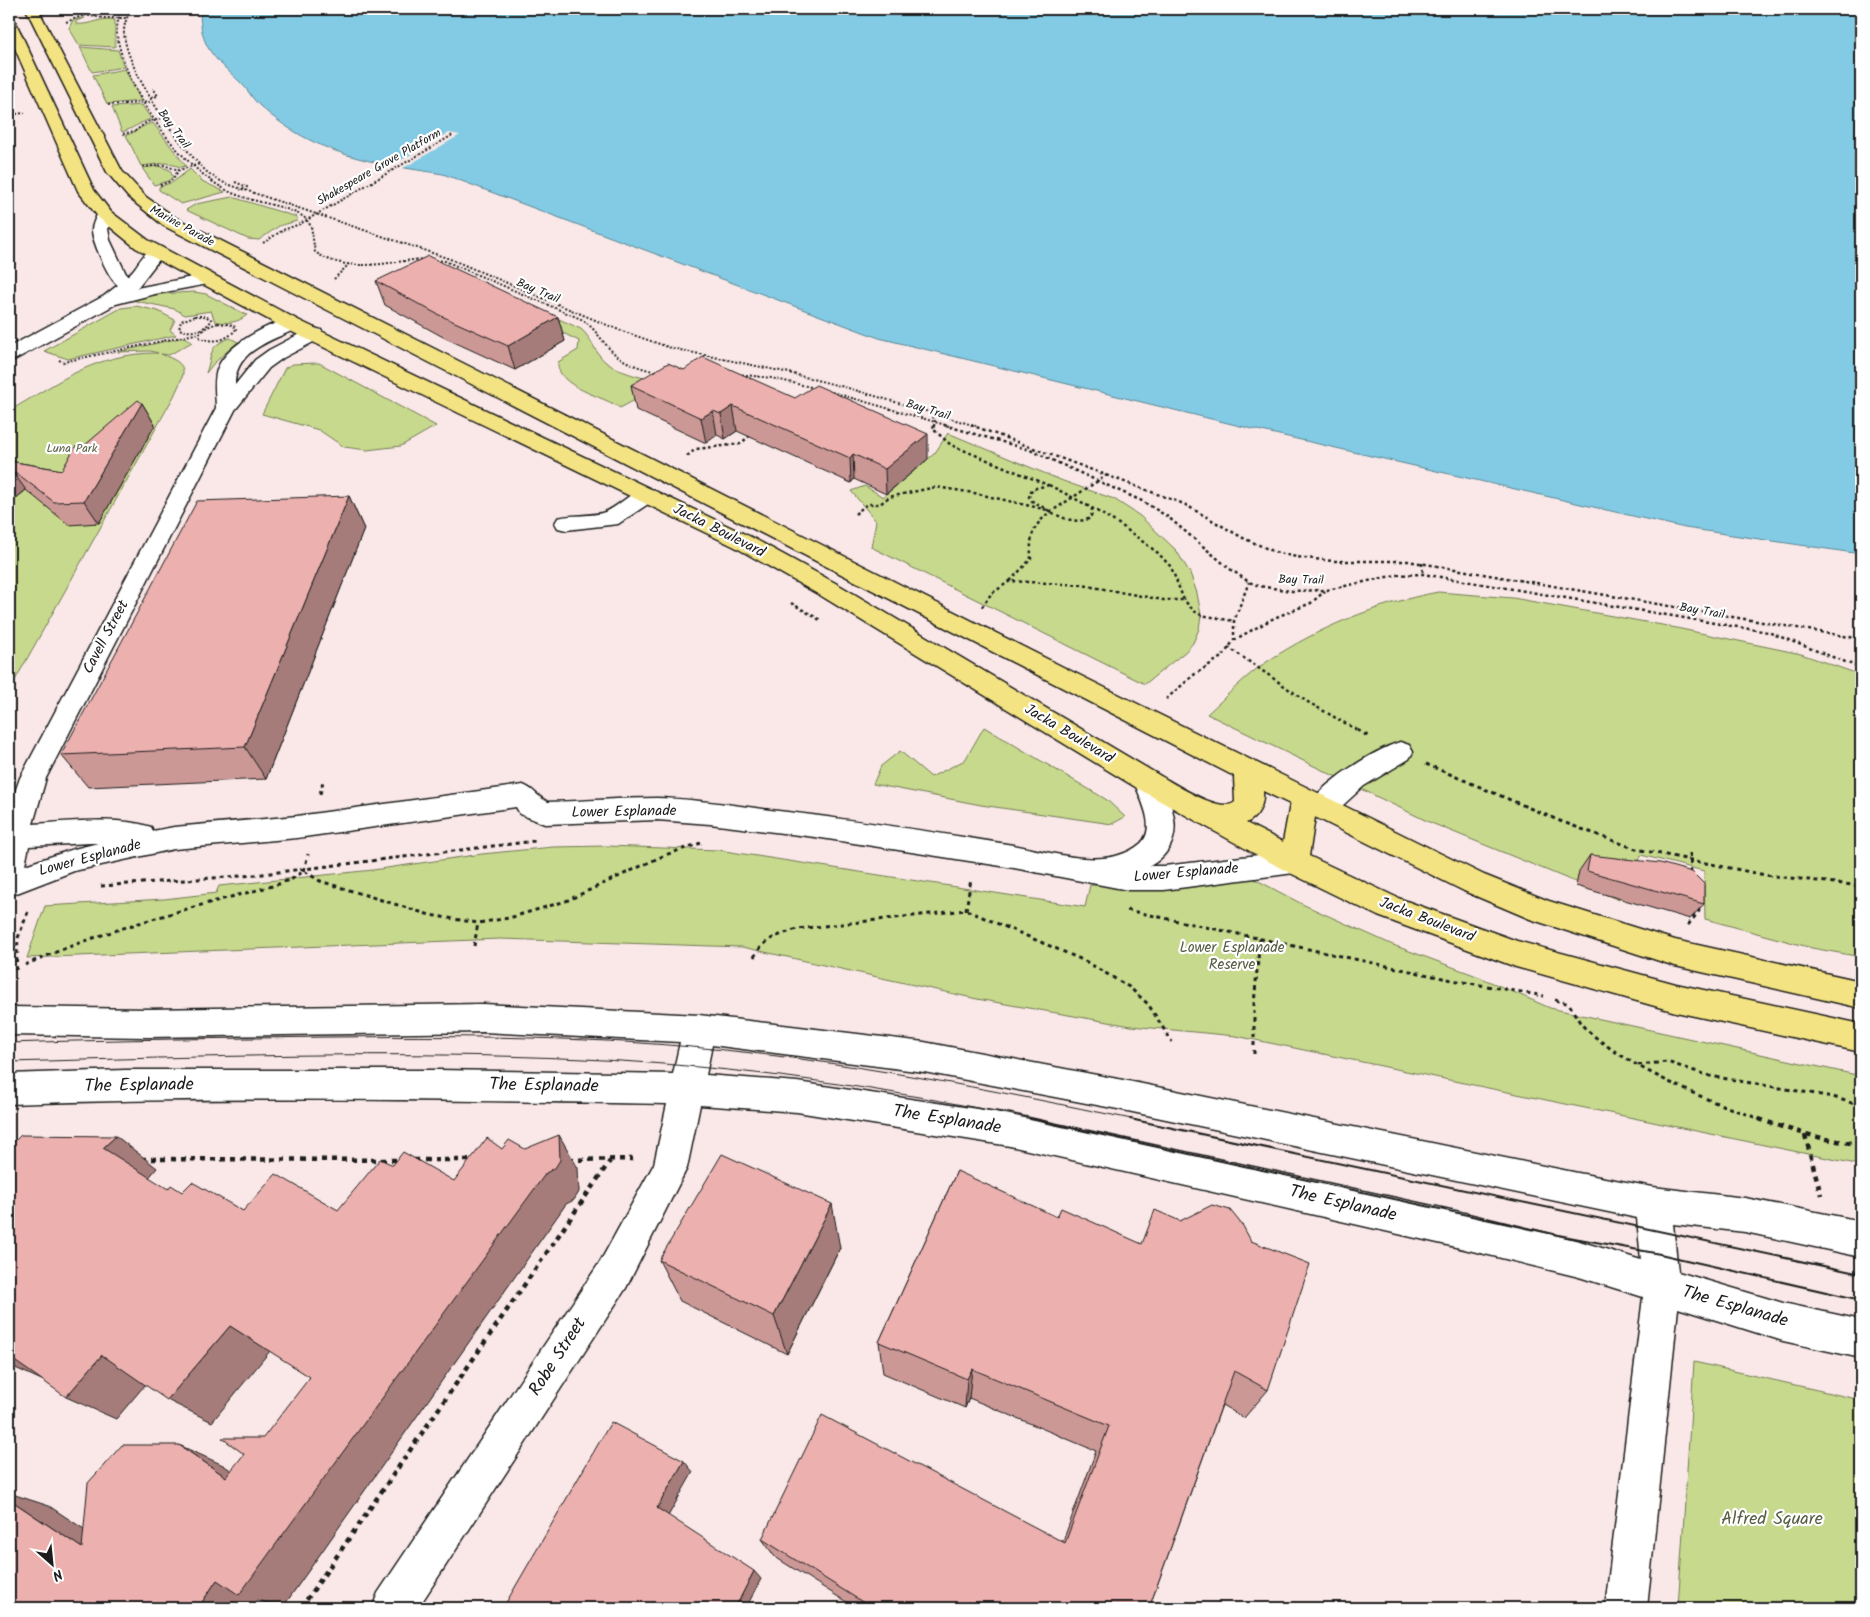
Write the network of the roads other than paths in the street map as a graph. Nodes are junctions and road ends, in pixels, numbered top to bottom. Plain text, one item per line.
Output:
1 (32, 9) edge
2 (9, 21) edge
3 (105, 216) junction
4 (156, 252) junction
5 (207, 279) junction
6 (130, 285) junction
7 (110, 300) junction
8 (342, 309) junction
9 (291, 324) junction
10 (314, 334) junction
11 (9, 355) edge
12 (226, 408) junction
13 (646, 495) junction
14 (566, 523) dead end
15 (1400, 752) road end
16 (1246, 771) junction
17 (1146, 781) junction
18 (1313, 804) junction
19 (1195, 809) junction
20 (18, 836) junction
21 (174, 838) junction
22 (1294, 862) junction
23 (1079, 869) junction
24 (9, 875) edge
25 (9, 884) edge
26 (1861, 995) edge
27 (9, 1021) edge
28 (699, 1029) junction
29 (1861, 1038) edge
30 (9, 1089) edge
31 (685, 1089) junction
32 (1653, 1204) junction
33 (1861, 1239) edge
34 (1662, 1286) junction
35 (1861, 1339) edge
36 (393, 1608) edge
37 (1626, 1608) edge

1 - 8 main road, Marine Parade
2 - 3 main road
3 - 4 main road
3 - 6 street
4 - 5 main road
4 - 6 street
5 - 7 street
5 - 9 main road
6 - 7 street
7 - 11 street
8 - 9 main road
8 - 10 main road
8 - 16 main road, Jacka Boulevard
9 - 10 main road
9 - 12 street, Cavell Street
10 - 12 street, Cavell Street
10 - 13 main road, Jacka Boulevard
12 - 20 street, Cavell Street
13 - 14 street
13 - 17 main road, Jacka Boulevard
15 - 18 street
16 - 18 main road, Jacka Boulevard
16 - 19 main road
17 - 19 main road, Jacka Boulevard
17 - 23 street, Lower Esplanade
18 - 22 main road
18 - 26 main road, Jacka Boulevard
19 - 22 main road, Jacka Boulevard
20 - 21 street, Lower Esplanade
20 - 24 street, Cavell Street
21 - 23 street, Lower Esplanade
21 - 25 street, Lower Esplanade
22 - 23 street, Lower Esplanade
22 - 29 main road, Jacka Boulevard
27 - 28 street
28 - 31 street, Robe Street
28 - 32 street
30 - 31 street, The Esplanade
31 - 34 street, The Esplanade
31 - 36 street, Robe Street
32 - 33 street
32 - 34 street
34 - 35 street, The Esplanade
34 - 37 street

